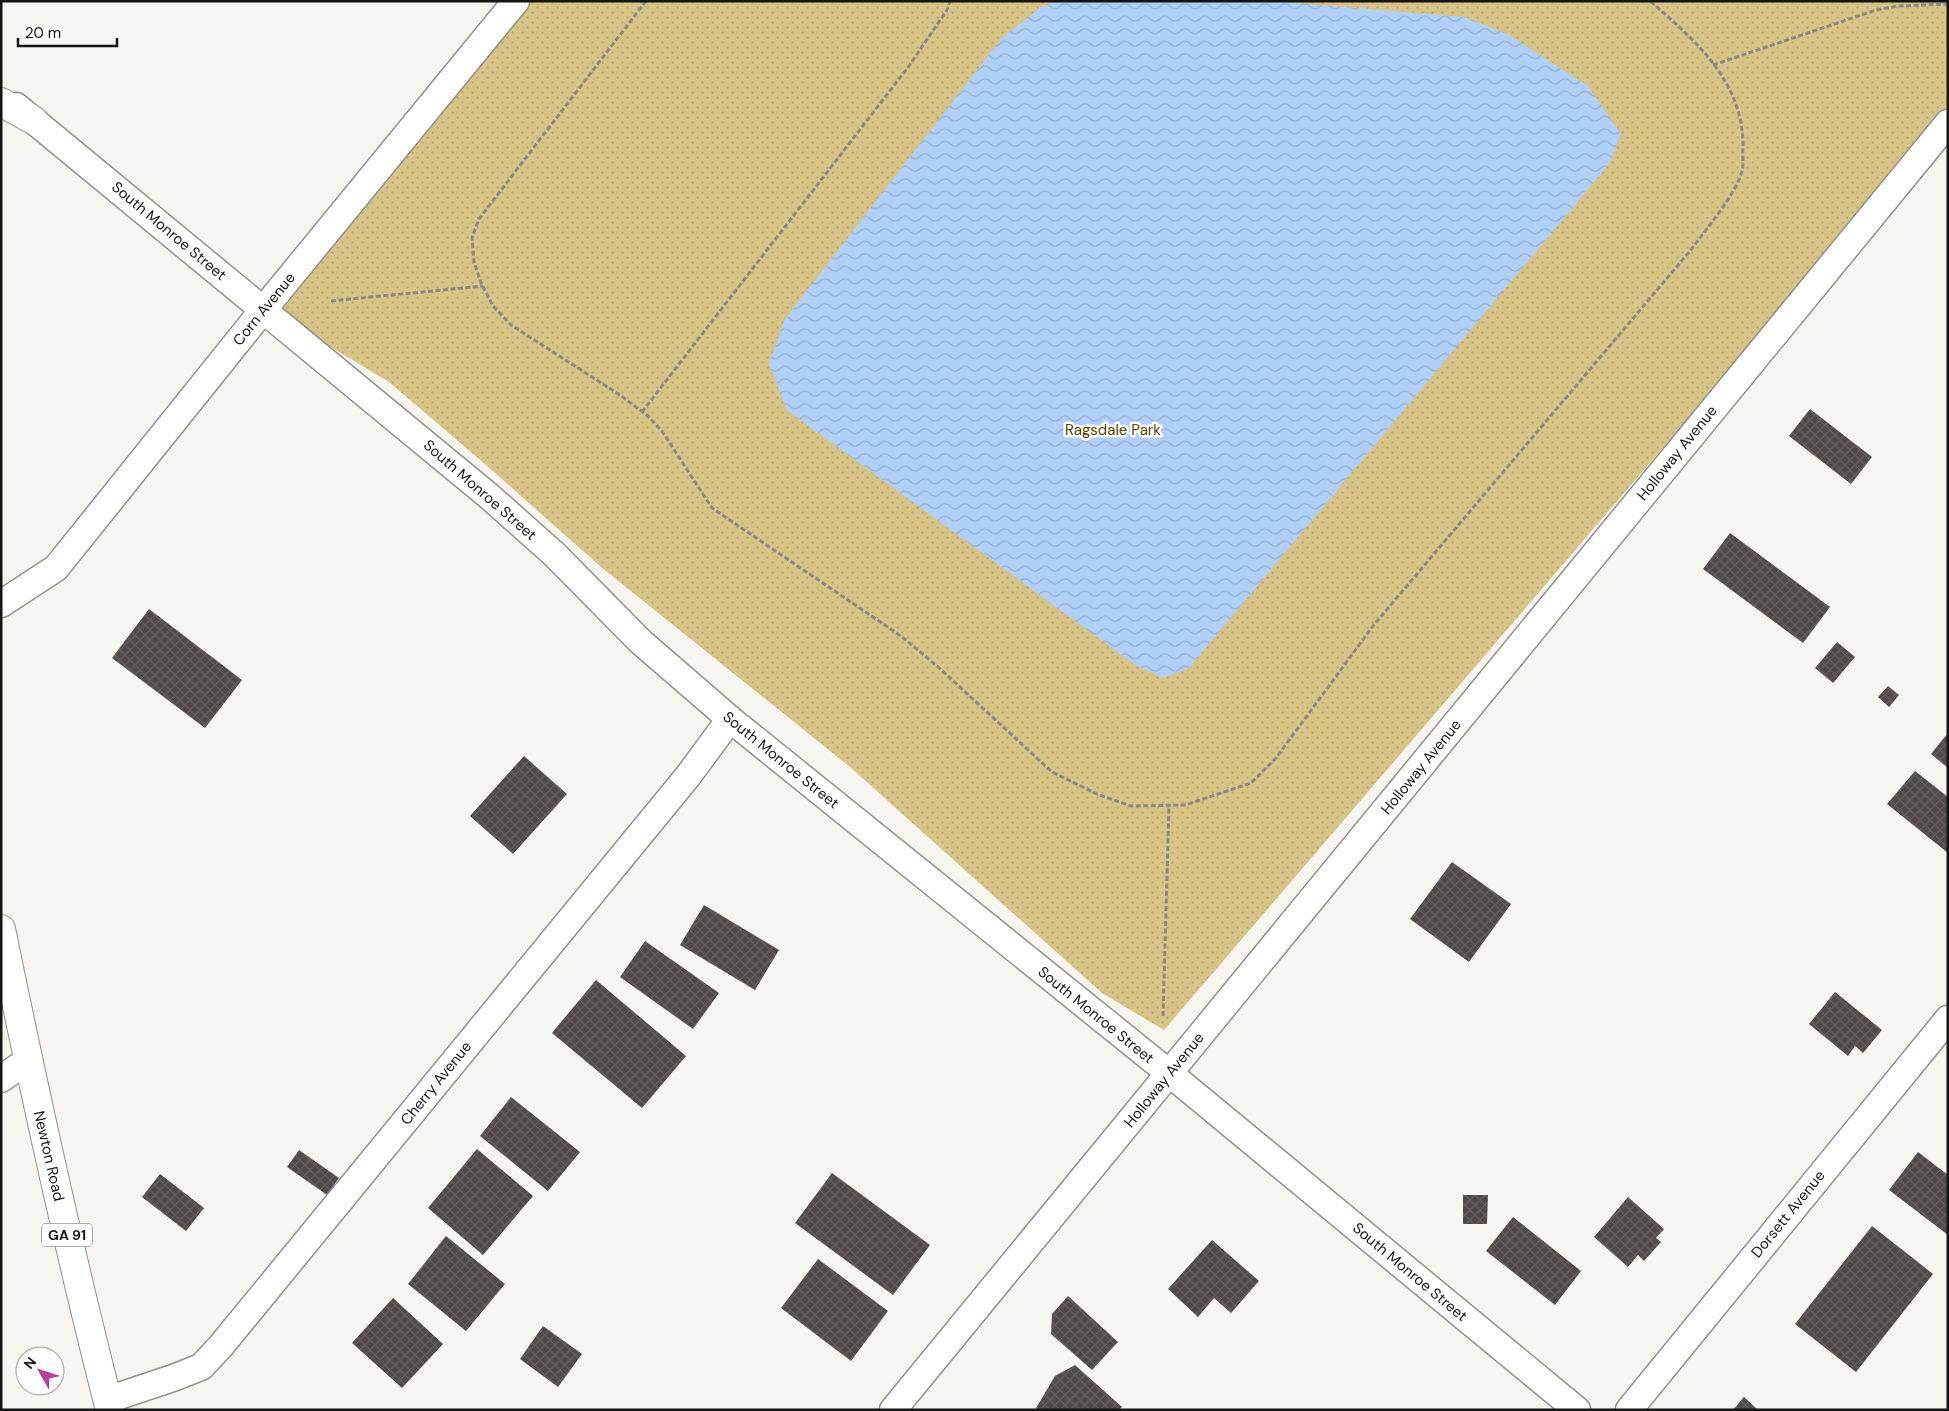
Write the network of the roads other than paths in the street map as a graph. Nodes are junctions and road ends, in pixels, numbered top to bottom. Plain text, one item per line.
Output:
1 (516, 1) edge
2 (1, 93) edge
3 (1, 102) edge
4 (33, 120) junction
5 (1948, 123) edge
6 (263, 310) junction
7 (1, 604) edge
8 (730, 719) junction
9 (1, 929) edge
10 (1948, 1019) edge
11 (28, 1060) junction
12 (1169, 1073) junction
13 (1, 1078) edge
14 (109, 1405) edge
15 (893, 1410) edge
16 (1577, 1410) edge
17 (1629, 1410) edge

1 - 6 street, Corn Avenue
2 - 4 street, South Monroe Street
3 - 4 main road
4 - 6 street, South Monroe Street
5 - 12 street, Holloway Avenue
6 - 7 street, Corn Avenue
6 - 8 street, South Monroe Street
8 - 12 street, South Monroe Street
8 - 14 street, Cherry Avenue
9 - 11 main road, Newton Road / GA 91
10 - 17 street, Dorsett Avenue
11 - 13 street
11 - 14 main road, Newton Road / GA 91
12 - 15 street, Holloway Avenue
12 - 16 street, South Monroe Street

